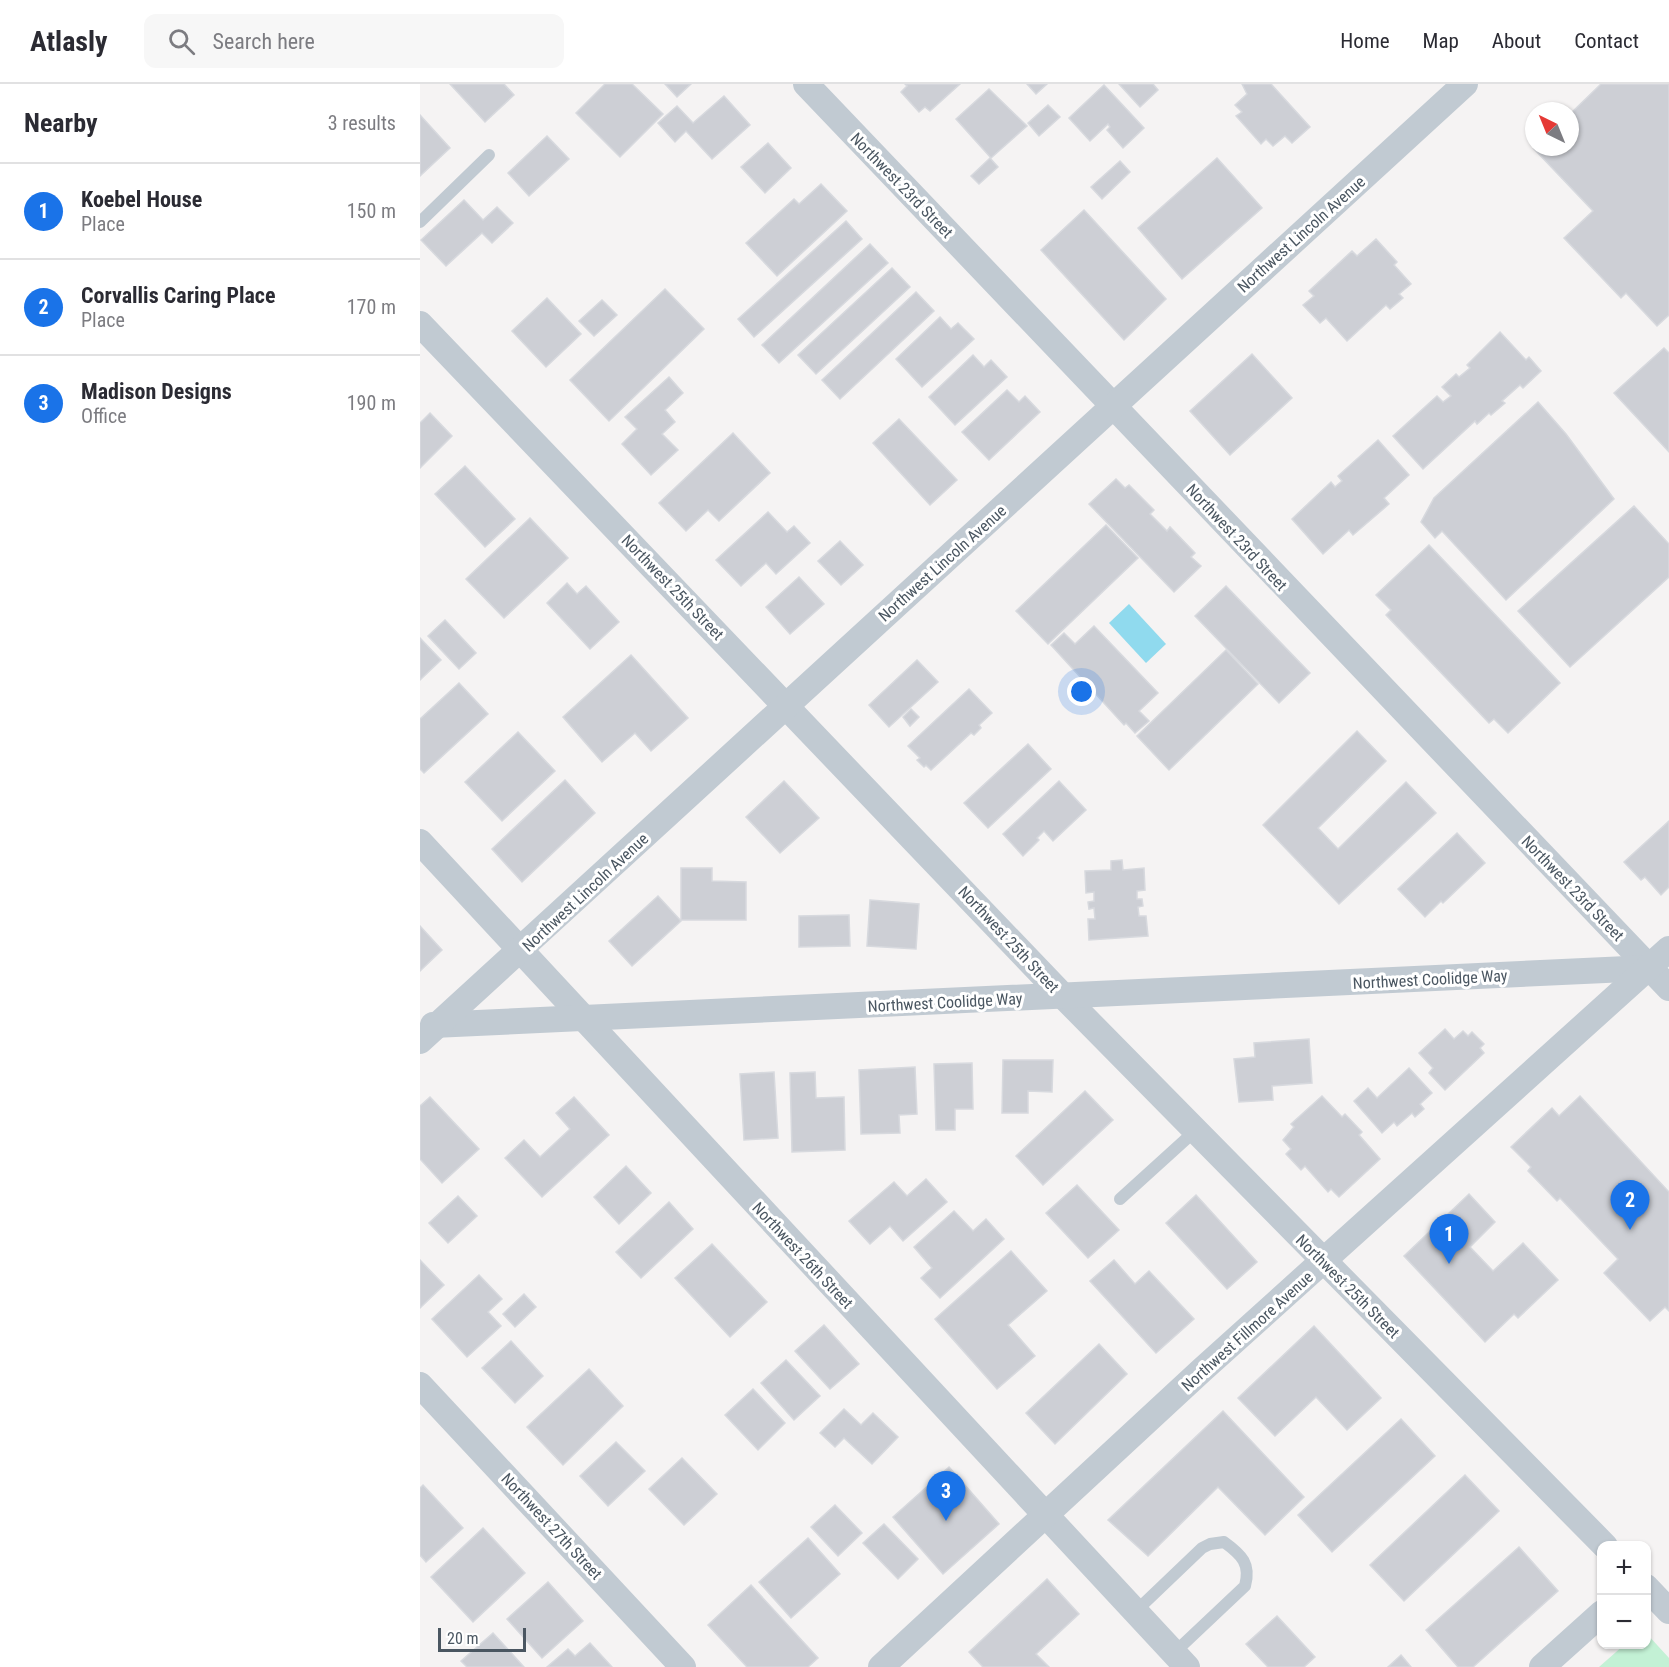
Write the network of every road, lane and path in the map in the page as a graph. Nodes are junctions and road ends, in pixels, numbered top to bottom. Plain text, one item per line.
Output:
1 (806, 84) edge
2 (1465, 84) edge
3 (489, 155) dead end
4 (420, 222) edge
5 (420, 324) edge
6 (1114, 406) junction
7 (787, 705) junction
8 (420, 842) edge
9 (1669, 949) edge
10 (521, 950) junction
11 (1649, 968) junction
12 (1669, 988) edge
13 (1064, 997) junction
14 (583, 1019) junction
15 (426, 1031) edge
16 (1195, 1131) junction
17 (1120, 1199) dead end
18 (1324, 1262) junction
19 (420, 1385) edge
20 (1046, 1515) junction
21 (1601, 1541) edge
22 (1651, 1591) edge
23 (1669, 1611) edge
24 (1136, 1612) junction
25 (1597, 1618) edge
26 (1180, 1660) edge
27 (683, 1667) edge
28 (881, 1667) edge
29 (1542, 1667) edge

1 - 6 street, Northwest 23rd Street
2 - 6 street, Northwest Lincoln Avenue
3 - 4 lane
5 - 7 street, Northwest 25th Street
6 - 7 street, Northwest Lincoln Avenue
6 - 11 street, Northwest 23rd Street
7 - 10 street, Northwest Lincoln Avenue
7 - 13 street, Northwest 25th Street
8 - 10 street, Northwest 26th Street
9 - 11 street, Northwest Fillmore Avenue
10 - 14 street, Northwest 26th Street
10 - 15 street, Northwest Lincoln Avenue
11 - 12 street, Northwest 23rd Street
11 - 13 street, Northwest Coolidge Way
11 - 18 street, Northwest Fillmore Avenue
13 - 14 street, Northwest Coolidge Way
13 - 16 street, Northwest 25th Street
14 - 15 street, Northwest Coolidge Way
14 - 20 street, Northwest 26th Street
16 - 17 lane
16 - 18 street, Northwest 25th Street
18 - 20 street, Northwest Fillmore Avenue
18 - 21 street, Northwest 25th Street
19 - 27 street, Northwest 27th Street
20 - 24 street, Northwest 26th Street
20 - 28 street, Northwest Fillmore Avenue
22 - 23 street
24 - 26 street, Northwest 26th Street
24 - 26 lane
25 - 29 street

